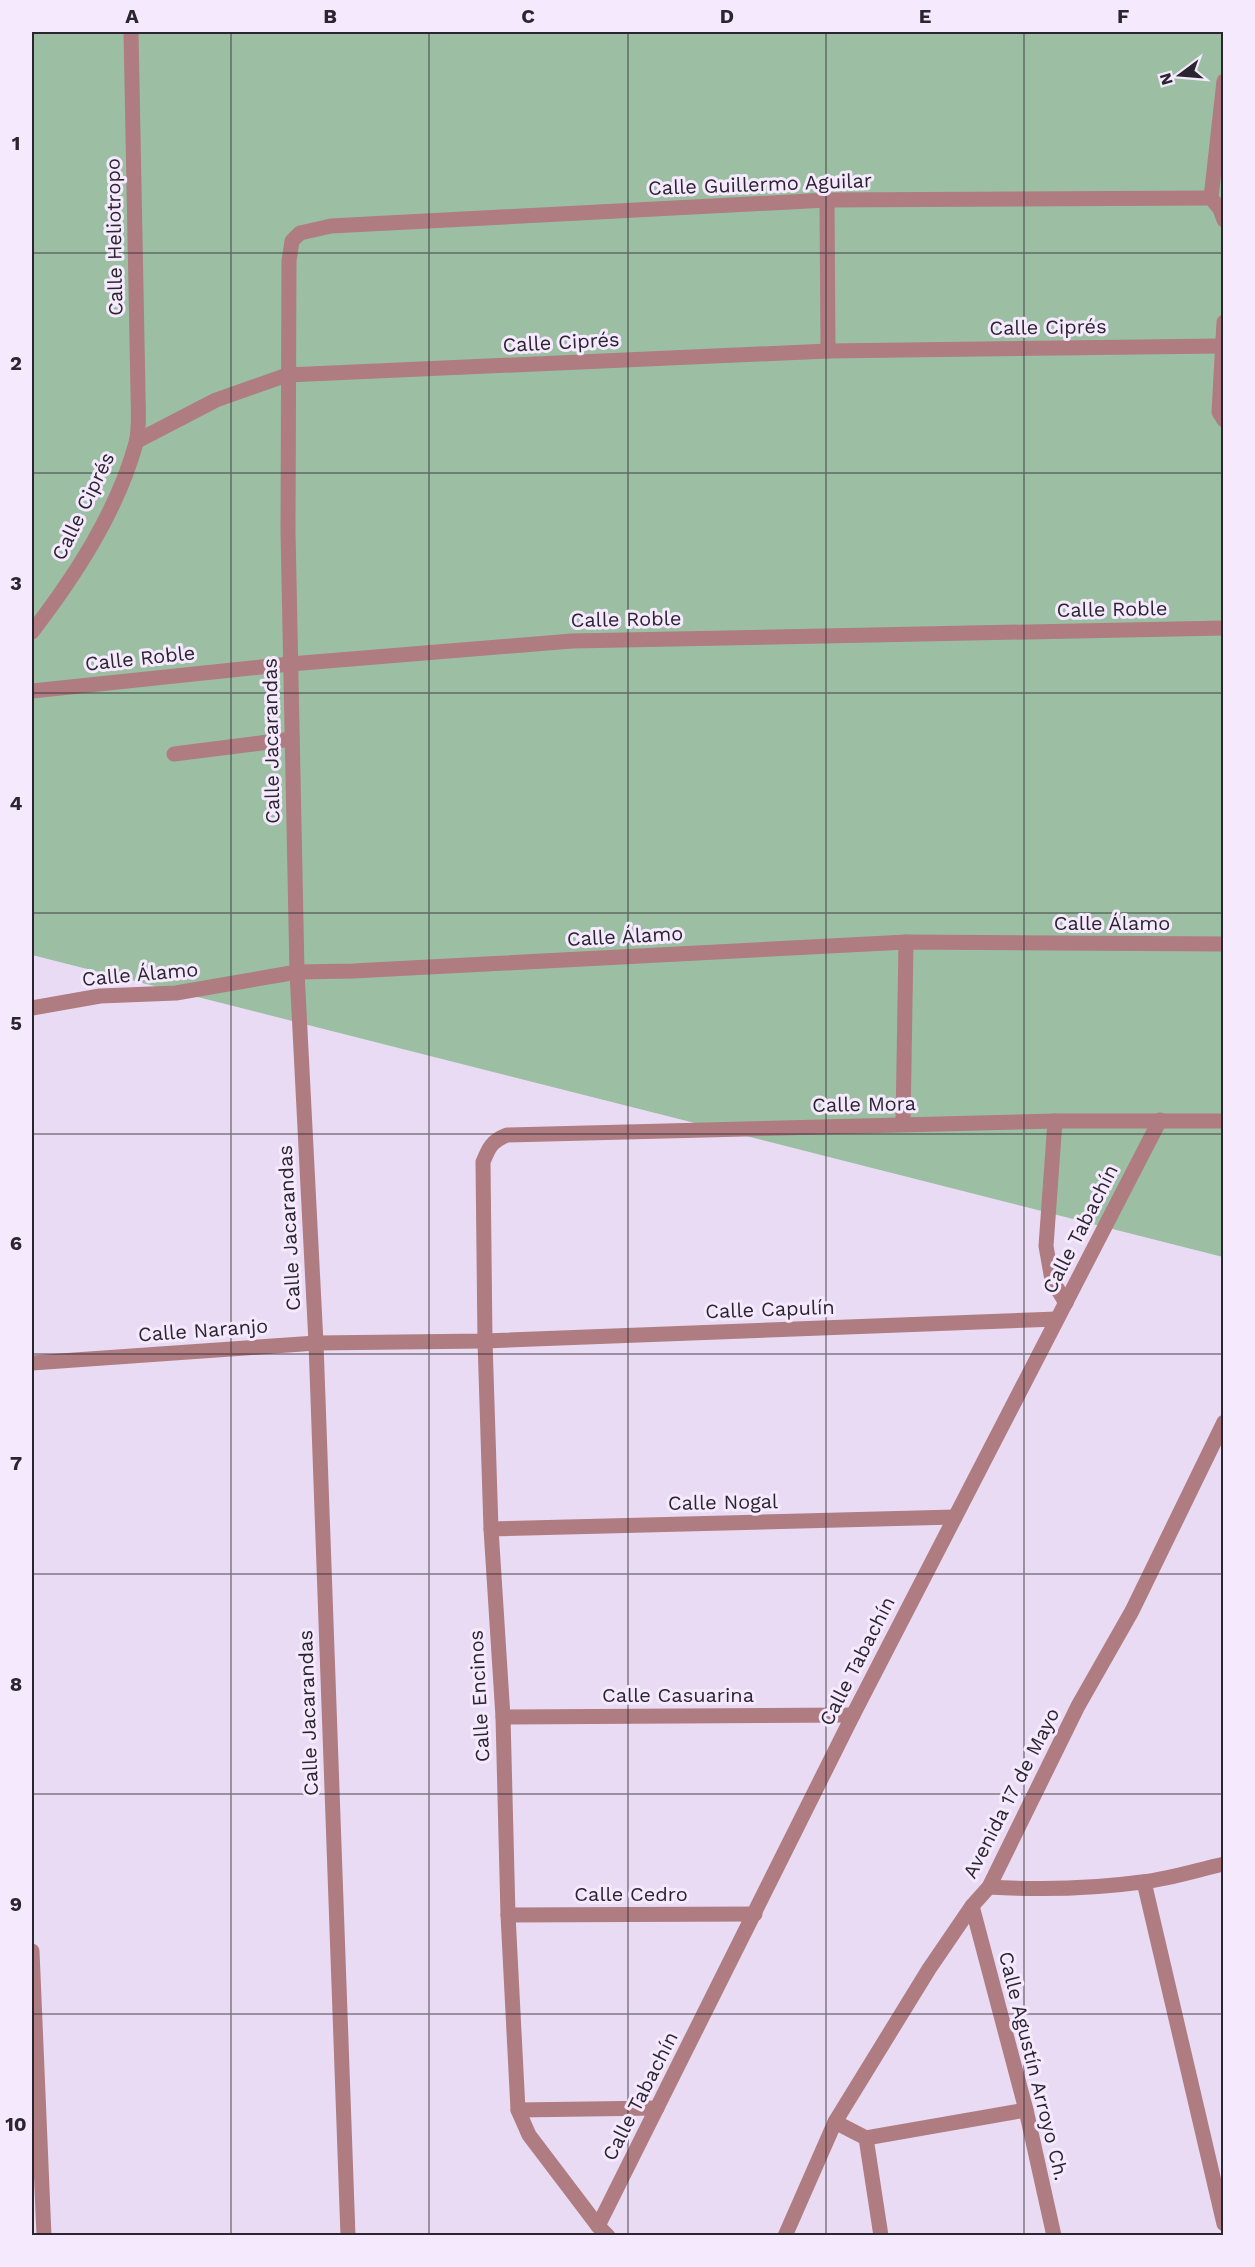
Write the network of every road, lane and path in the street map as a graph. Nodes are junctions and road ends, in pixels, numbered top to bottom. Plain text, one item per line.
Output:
1 (131, 32) edge
2 (1224, 81) edge
3 (1211, 198) junction
4 (826, 200) junction
5 (1224, 220) edge
6 (312, 229) joint
7 (1224, 322) edge
8 (1221, 346) junction
9 (828, 351) junction
10 (287, 375) junction
11 (1224, 420) edge
12 (137, 441) junction
13 (1224, 628) edge
14 (32, 632) edge
15 (290, 664) junction
16 (32, 691) edge
17 (292, 739) junction
18 (174, 754) dead end
19 (906, 942) junction
20 (1224, 944) edge
21 (297, 972) junction
22 (32, 1008) edge
23 (1160, 1120) junction
24 (1055, 1121) junction
25 (1224, 1121) edge
26 (903, 1124) junction
27 (507, 1135) joint
28 (1066, 1303) junction
29 (1057, 1319) junction
30 (485, 1341) junction
31 (316, 1343) junction
32 (32, 1363) edge
33 (1221, 1427) edge
34 (1224, 1450) edge
35 (955, 1517) junction
36 (491, 1529) junction
37 (853, 1715) junction
38 (503, 1717) junction
39 (1224, 1864) edge
40 (1144, 1882) junction
41 (989, 1887) junction
42 (972, 1906) junction
43 (755, 1914) junction
44 (508, 1915) junction
45 (32, 1951) edge
46 (35, 2108) edge
47 (657, 2108) junction
48 (518, 2110) junction
49 (1026, 2110) junction
50 (835, 2122) junction
51 (866, 2138) junction
52 (1224, 2224) edge
53 (603, 2230) edge
54 (44, 2235) edge
55 (348, 2235) edge
56 (785, 2235) edge
57 (881, 2235) edge
58 (1054, 2235) edge

1 - 12 street, Calle Heliotropo
2 - 3 street
3 - 4 street, Calle Guillermo Aguilar
3 - 5 street
4 - 6 street, Calle Guillermo Aguilar
4 - 9 street
6 - 10 street, Calle Jacarandas
7 - 8 street
8 - 9 street, Calle Ciprés
8 - 11 street
9 - 10 street, Calle Ciprés
10 - 12 street, Calle Ciprés
10 - 15 street, Calle Jacarandas
12 - 14 street, Calle Ciprés
13 - 15 street, Calle Roble
15 - 16 street, Calle Roble
15 - 17 street, Calle Jacarandas
17 - 18 street
17 - 21 street, Calle Jacarandas
19 - 20 street, Calle Álamo
19 - 21 street, Calle Álamo
19 - 26 street
21 - 22 street, Calle Álamo
21 - 31 street, Calle Jacarandas
23 - 24 street, Calle Mora
23 - 25 street, Calle Mora
23 - 28 street, Calle Tabachín
24 - 26 street, Calle Mora
24 - 28 street
26 - 27 street, Calle Mora
27 - 30 street, Calle Encinos
28 - 29 street, Calle Tabachín
29 - 30 street, Calle Capulín
29 - 35 street, Calle Tabachín
30 - 31 street, Calle Naranjo
30 - 36 street, Calle Encinos
31 - 32 street, Calle Naranjo
31 - 55 street, Calle Jacarandas
33 - 34 street
33 - 41 street, Avenida 17 de Mayo
35 - 36 street, Calle Nogal
35 - 37 street, Calle Tabachín
36 - 38 street, Calle Encinos
37 - 38 street, Calle Casuarina
37 - 43 street, Calle Tabachín
38 - 44 street, Calle Encinos
39 - 40 street
40 - 41 street
40 - 52 street
41 - 42 street, Avenida 17 de Mayo
42 - 49 street, Calle Agustín Arroyo Ch.
42 - 50 street, Avenida 17 de Mayo
43 - 44 street, Calle Cedro
43 - 47 street, Calle Tabachín
44 - 48 street, Calle Encinos
45 - 46 street
46 - 54 street
47 - 48 street
47 - 53 street, Calle Tabachín
48 - 53 street, Calle Encinos
49 - 51 street
49 - 58 street, Calle Agustín Arroyo Ch.
50 - 51 street
50 - 56 street, Avenida 17 de Mayo
51 - 57 street

